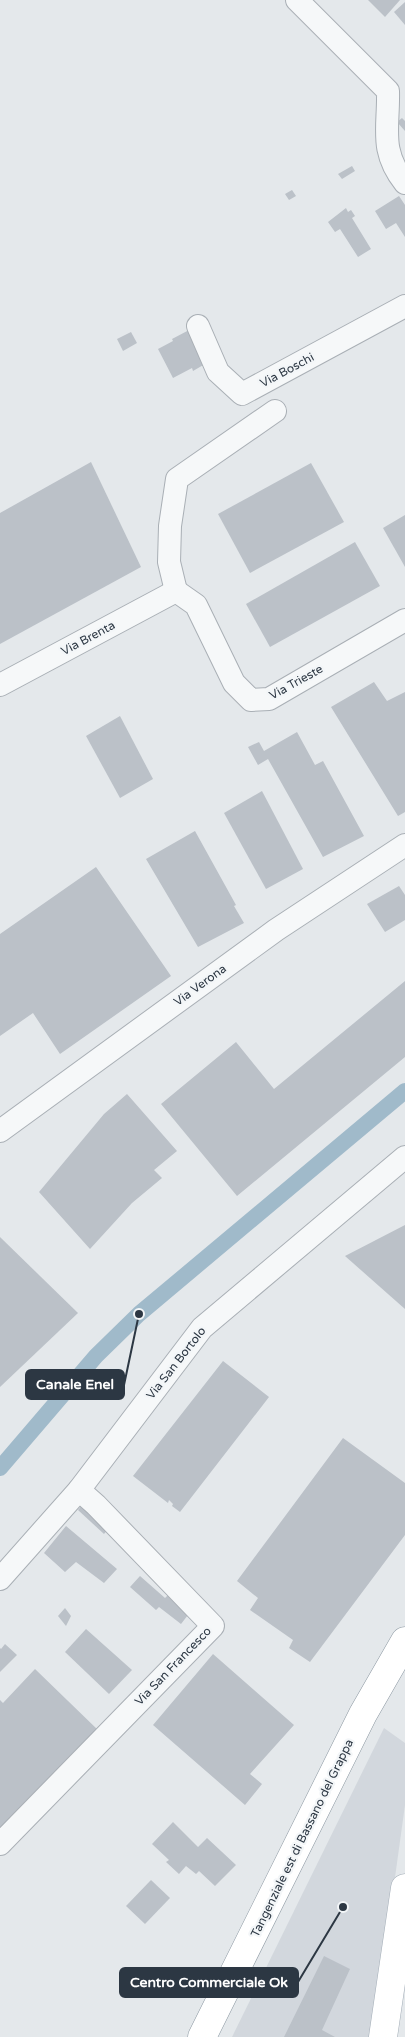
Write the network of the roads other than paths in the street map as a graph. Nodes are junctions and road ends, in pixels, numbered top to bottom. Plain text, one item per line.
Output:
1 (297, 0) edge
2 (405, 183) edge
3 (405, 306) edge
4 (198, 326) dead end
5 (275, 410) dead end
6 (176, 591) junction
7 (405, 620) edge
8 (0, 685) edge
9 (405, 845) edge
10 (0, 1132) edge
11 (405, 1157) edge
12 (79, 1490) junction
13 (0, 1579) edge
14 (405, 1642) edge
15 (405, 1653) edge
16 (0, 1844) edge
17 (405, 1888) edge
18 (223, 1996) junction
19 (187, 2037) edge
20 (202, 2037) edge
21 (219, 2037) edge
22 (384, 2037) edge

1 - 2 street
3 - 4 street, Via Boschi
5 - 6 street
6 - 7 street, Via Trieste
6 - 8 street, Via Brenta
9 - 10 street, Via Verona
11 - 12 street, Via San Bortolo
12 - 13 street, Via San Bortolo
12 - 16 street, Via San Francesco
14 - 18 main road, Tangenziale est di Bassano del Grappa
15 - 21 main road, Tangenziale est di Bassano del Grappa
17 - 22 main road
18 - 19 main road
18 - 20 main road, Tangenziale est di Bassano del Grappa

